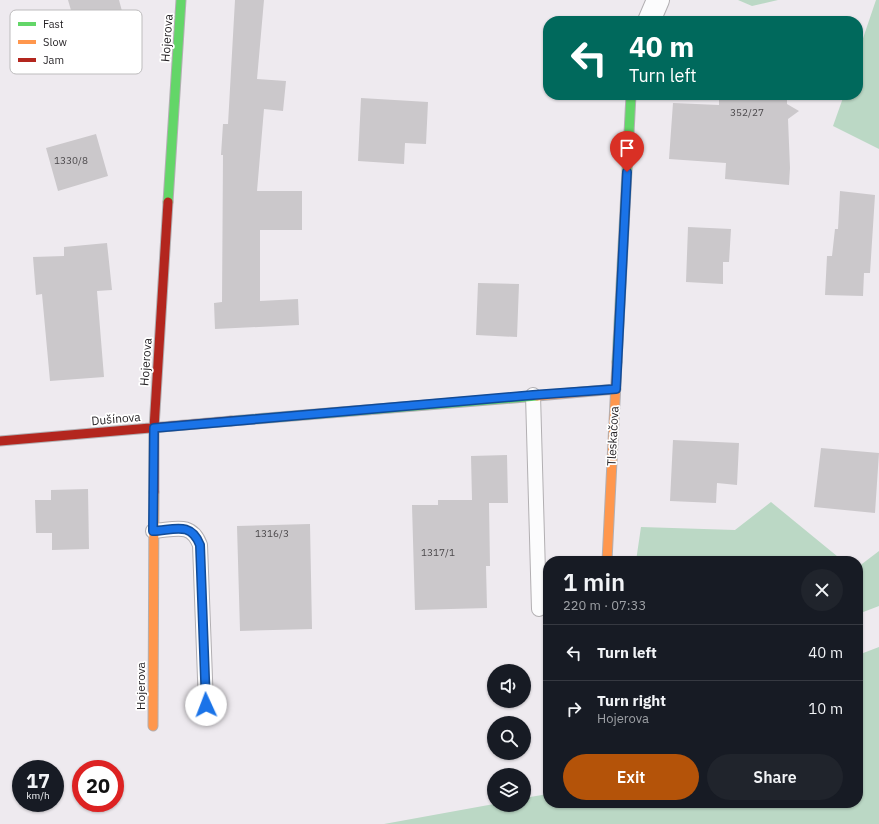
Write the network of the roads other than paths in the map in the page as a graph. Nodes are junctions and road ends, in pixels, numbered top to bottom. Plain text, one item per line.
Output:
1 (181, 0) edge
2 (658, 0) edge
3 (651, 16) edge
4 (631, 100) edge
5 (616, 389) junction
6 (533, 395) junction
7 (154, 428) junction
8 (0, 441) edge
9 (153, 531) junction
10 (607, 556) edge
11 (539, 609) dead end
12 (206, 705) dead end
13 (153, 726) dead end

1 - 7 street, Hojerova
2 - 3 street
4 - 5 street, Tleskačova
5 - 6 street, Dušínova
5 - 10 street, Tleskačova
6 - 7 street, Dušínova
6 - 11 lane
7 - 8 street, Dušínova
7 - 9 street, Hojerova
9 - 12 lane
9 - 13 street, Hojerova

